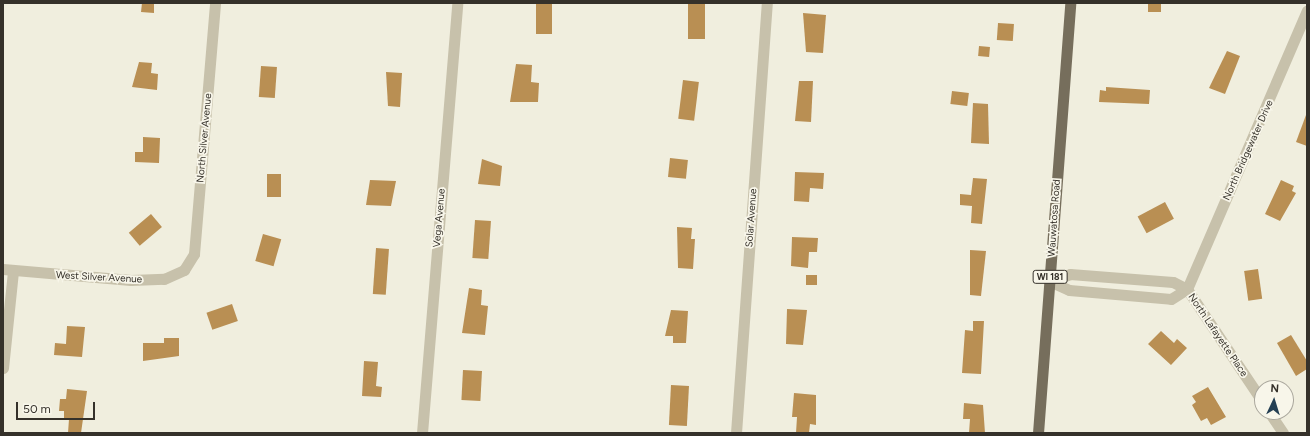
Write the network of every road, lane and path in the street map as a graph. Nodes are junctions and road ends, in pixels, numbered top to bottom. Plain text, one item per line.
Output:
1 (214, 3) edge
2 (456, 3) edge
3 (767, 3) edge
4 (1070, 3) edge
5 (1307, 11) edge
6 (8, 270) edge
7 (184, 270) joint
8 (1049, 281) junction
9 (1187, 289) junction
10 (3, 368) edge
11 (1254, 389) edge
12 (1274, 420) edge
13 (422, 433) edge
14 (736, 433) edge
15 (1038, 433) edge
16 (1283, 433) edge

1 - 7 street, North Silver Avenue
2 - 13 street, Vega Avenue
3 - 14 street, Solar Avenue
4 - 8 main road, Wauwatosa Road / WI 181
5 - 9 street, North Bridgewater Drive
6 - 7 street, West Silver Avenue
6 - 10 street
8 - 9 street
8 - 9 street
8 - 15 main road, Wauwatosa Road / WI 181
9 - 11 street, North Lafayette Place
12 - 16 street

